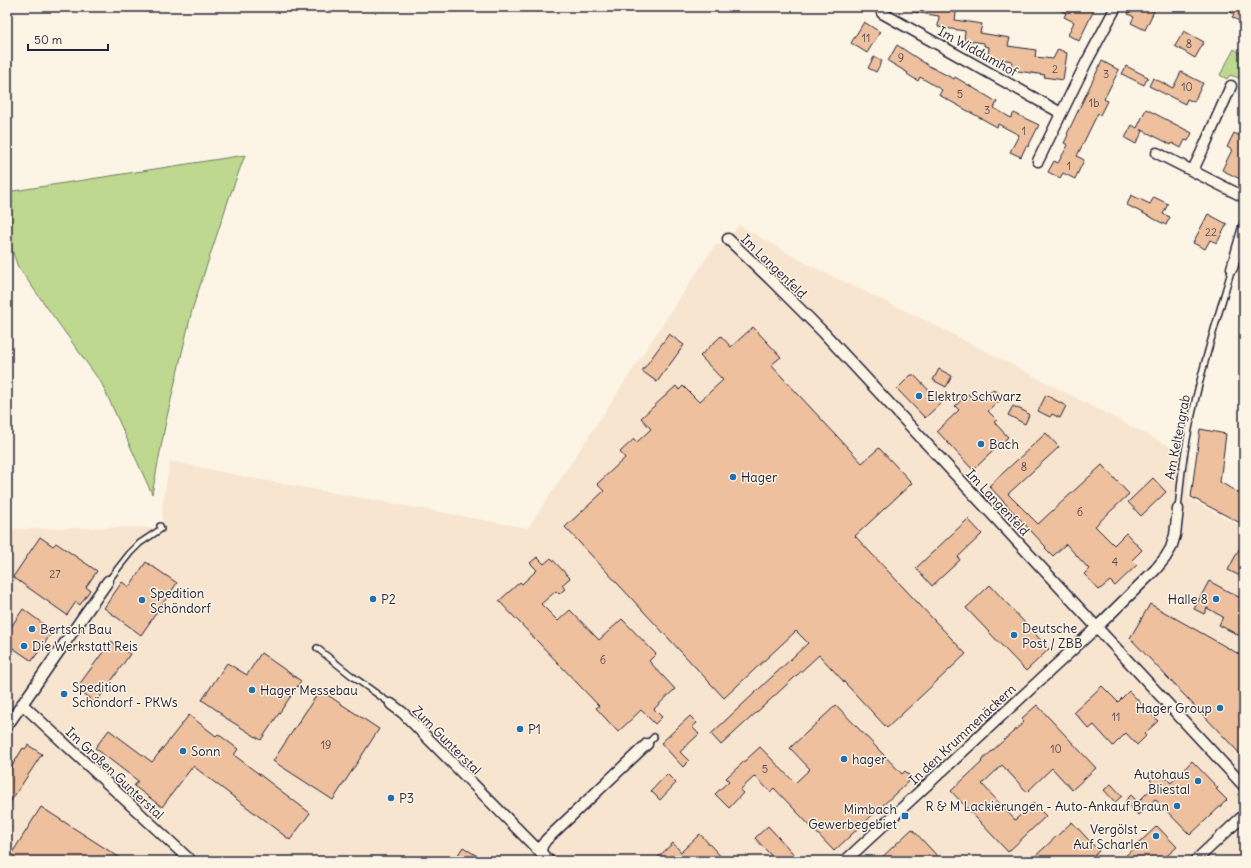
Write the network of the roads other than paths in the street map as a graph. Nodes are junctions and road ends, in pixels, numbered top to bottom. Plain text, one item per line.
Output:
1 (1116, 7) edge
2 (882, 13) dead end
3 (1231, 86) dead end
4 (1061, 112) junction
5 (1157, 152) dead end
6 (1038, 161) dead end
7 (1193, 170) junction
8 (1244, 197) edge
9 (1244, 227) edge
10 (728, 239) dead end
11 (1232, 268) joint
12 (1178, 509) joint
13 (160, 527) dead end
14 (108, 581) joint
15 (1097, 627) junction
16 (317, 648) dead end
17 (22, 704) junction
18 (391, 704) joint
19 (7, 726) edge
20 (651, 741) dead end
21 (1244, 786) edge
22 (1244, 815) edge
23 (541, 852) junction
24 (191, 861) edge
25 (549, 861) edge
26 (845, 861) edge
27 (1195, 861) edge

1 - 4 street
2 - 4 street, Im Widdumhof
3 - 7 street
4 - 6 street
5 - 7 street
7 - 8 street
9 - 11 street, Am Keltengrab
10 - 15 street, Im Langenfeld
11 - 12 lane, Am Keltengrab
12 - 15 street, Am Keltengrab
13 - 14 lane
14 - 17 street
15 - 21 street, Im Langenfeld
15 - 26 street, In den Krummenäckern
16 - 18 lane, Zum Gunterstal
17 - 19 street
17 - 24 street, Im Großen Gunterstal
18 - 23 street, Zum Gunterstal
20 - 23 street
22 - 27 street
23 - 25 street, Zum Gunterstal

